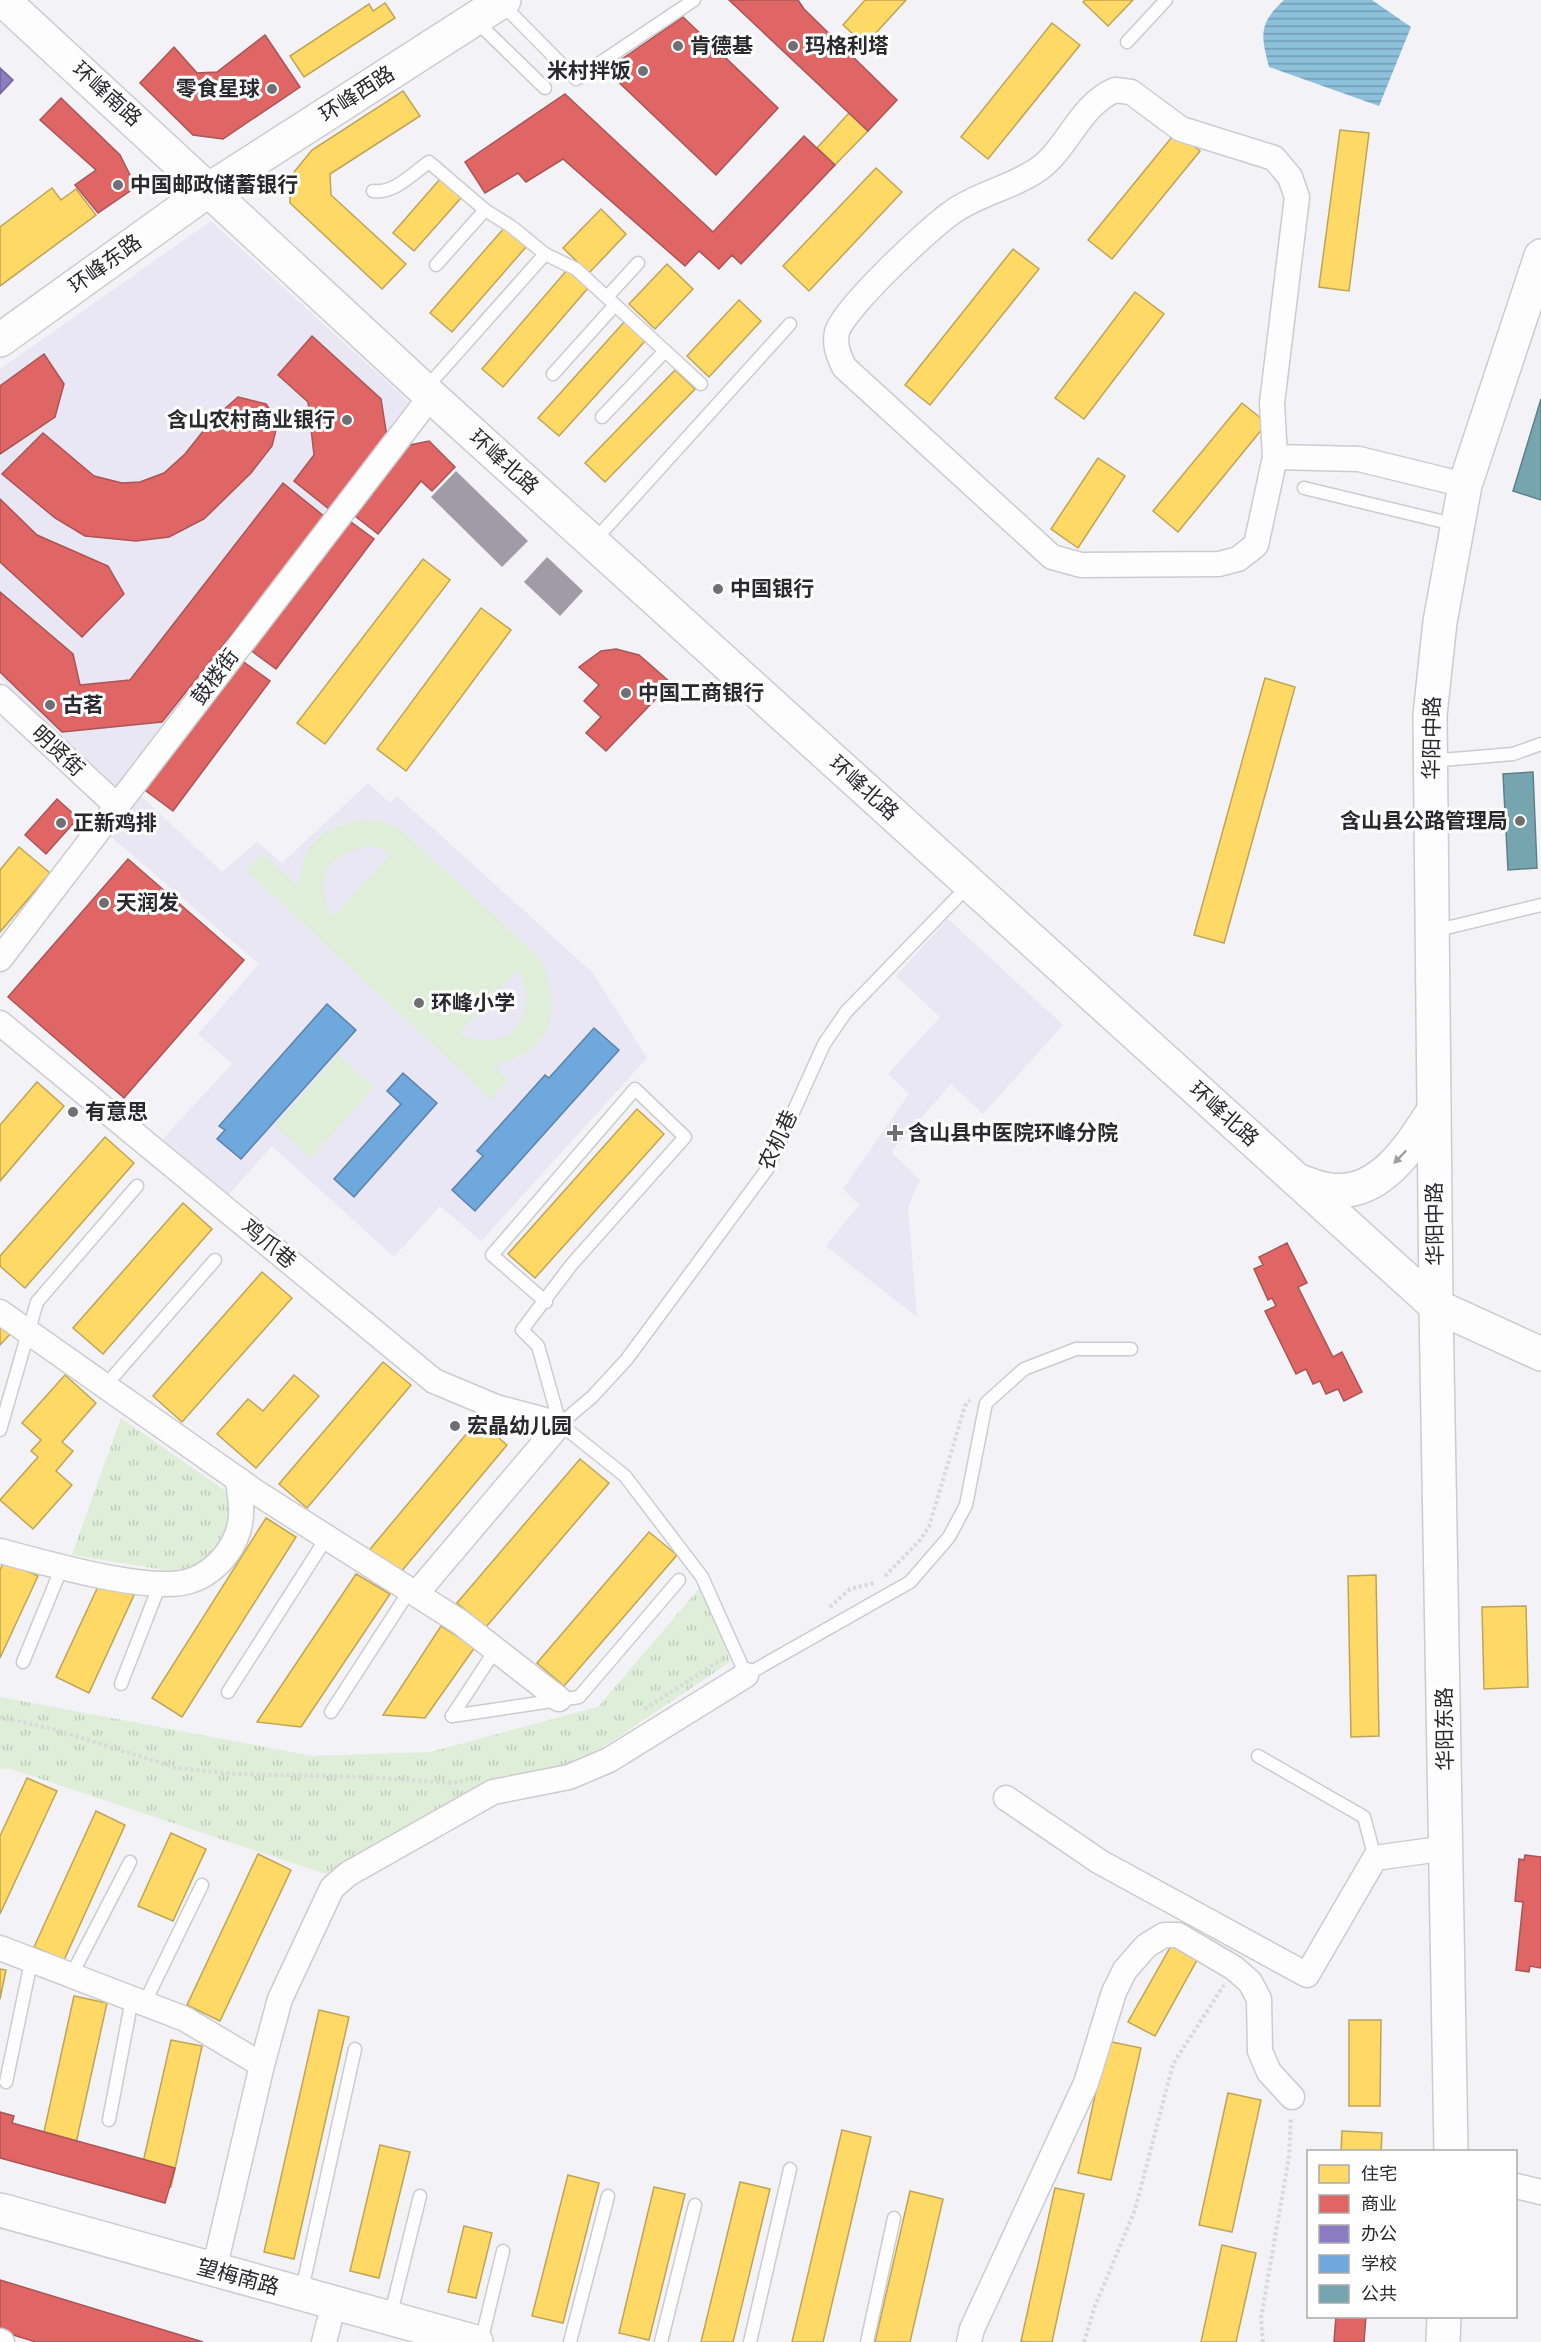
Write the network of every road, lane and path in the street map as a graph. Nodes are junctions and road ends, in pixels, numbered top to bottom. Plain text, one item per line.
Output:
1 (3, 0) edge
2 (694, 0) edge
3 (1166, 0) edge
4 (492, 7) edge
5 (1127, 42) dead end
6 (545, 88) dead end
7 (210, 189) junction
8 (373, 191) dead end
9 (485, 210) junction
10 (545, 254) junction
11 (638, 263) dead end
12 (436, 265) dead end
13 (1539, 270) edge
14 (611, 301) junction
15 (790, 324) dead end
16 (0, 340) edge
17 (665, 351) junction
18 (553, 374) dead end
19 (701, 384) dead end
20 (428, 393) junction
21 (602, 417) dead end
22 (1275, 457) junction
23 (1465, 485) junction
24 (1304, 488) dead end
25 (1458, 526) junction
26 (593, 542) junction
27 (0, 697) edge
28 (1541, 744) edge
29 (1430, 761) junction
30 (117, 806) junction
31 (970, 884) junction
32 (1541, 905) edge
33 (1432, 932) junction
34 (0, 959) edge
35 (0, 1023) edge
36 (1434, 1110) junction
37 (1298, 1181) junction
38 (137, 1186) dead end
39 (215, 1260) dead end
40 (546, 1302) junction
41 (1436, 1306) junction
42 (0, 1312) edge
43 (30, 1333) junction
44 (1131, 1349) dead end
45 (1541, 1354) edge
46 (105, 1386) junction
47 (972, 1399) dead end
48 (560, 1424) junction
49 (0, 1430) edge
50 (238, 1479) junction
51 (327, 1537) junction
52 (0, 1551) edge
53 (62, 1567) junction
54 (679, 1580) dead end
55 (160, 1584) junction
56 (413, 1592) junction
57 (828, 1608) dead end
58 (496, 1649) junction
59 (735, 1651) junction
60 (23, 1662) dead end
61 (746, 1675) junction
62 (122, 1684) dead end
63 (228, 1692) dead end
64 (559, 1700) junction
65 (331, 1712) dead end
66 (637, 1714) dead end
67 (0, 1717) edge
68 (1258, 1756) dead end
69 (476, 1778) dead end
70 (1006, 1798) dead end
71 (1447, 1848) junction
72 (1375, 1858) junction
73 (130, 1862) dead end
74 (202, 1885) dead end
75 (0, 1948) edge
76 (31, 1962) junction
77 (1234, 1968) junction
78 (70, 1976) junction
79 (138, 2001) junction
80 (355, 2049) dead end
81 (262, 2065) junction
82 (6, 2082) dead end
83 (1292, 2097) joint
84 (109, 2120) dead end
85 (1451, 2150) edge
86 (790, 2169) dead end
87 (1517, 2186) edge
88 (1541, 2192) edge
89 (420, 2196) dead end
90 (608, 2196) dead end
91 (695, 2205) dead end
92 (0, 2211) edge
93 (894, 2218) dead end
94 (503, 2251) dead end
95 (214, 2270) junction
96 (300, 2294) junction
97 (334, 2303) junction
98 (1444, 2318) edge
99 (390, 2319) junction
100 (431, 2336) edge
101 (324, 2342) edge
102 (476, 2342) edge
103 (480, 2342) edge
104 (570, 2342) edge
105 (661, 2342) edge
106 (750, 2342) edge
107 (867, 2342) edge
108 (969, 2342) edge
109 (1084, 2342) edge
110 (1263, 2342) edge
111 (1443, 2342) edge

1 - 7 main road, 环峰南路
2 - 4 lane
3 - 5 lane
4 - 6 lane
4 - 7 main road, 环峰西路
7 - 16 main road, 环峰东路
7 - 20 main road, 环峰北路
8 - 9 lane
9 - 10 lane
9 - 12 lane
10 - 14 lane
10 - 20 lane
11 - 14 lane
13 - 23 main road, 华阳中路
14 - 17 lane
14 - 18 lane
15 - 26 lane
17 - 19 lane
17 - 21 lane
20 - 26 main road, 环峰北路
20 - 30 street, 鼓楼街
22 - 22 street
22 - 23 street
23 - 25 main road, 华阳中路
24 - 25 lane
25 - 29 main road, 华阳中路
26 - 31 main road, 环峰北路
27 - 30 street, 明贤街
28 - 29 lane
29 - 33 main road, 华阳中路
30 - 34 street, 鼓楼街
31 - 37 main road, 环峰北路
31 - 48 lane, 农机巷
32 - 33 lane
33 - 36 main road, 华阳中路
35 - 48 street, 鸡爪巷
36 -> 37 main road
36 - 41 main road, 华阳中路
37 - 41 main road, 环峰北路
38 - 43 lane
39 - 46 lane
40 - 40 lane
40 - 48 lane
41 - 45 main road, 环峰北路
41 - 71 main road, 华阳东路
42 - 43 street
43 - 46 street
43 - 49 lane
44 - 61 lane
46 - 50 street
47 - 57 path
48 - 56 street
48 - 59 lane
50 - 51 street
50 - 55 street
51 - 56 street
51 - 63 lane
52 - 53 street
53 - 55 street
53 - 60 lane
54 - 64 lane
55 - 62 lane
56 - 58 street
56 - 65 lane
58 - 64 street
58 - 64 lane
59 - 61 lane
59 - 66 path
61 - 81 street
67 - 69 path
68 - 72 lane
70 - 72 street
71 - 72 street
71 - 85 main road, 华阳东路
73 - 78 lane
74 - 79 lane
75 - 76 street
76 - 78 street
76 - 82 lane
77 - 83 street
77 - 108 street
77 - 109 path
78 - 79 street
79 - 81 street
79 - 84 lane
80 - 96 lane
81 - 95 street
83 - 110 path
86 - 106 lane
87 - 88 street
89 - 99 lane
90 - 104 lane
91 - 105 lane
92 - 95 main road, 望梅南路
93 - 107 lane
94 - 103 lane
95 - 96 main road, 望梅南路
96 - 97 main road, 望梅南路
97 - 99 main road, 望梅南路
97 - 101 street
98 - 111 main road
99 - 100 main road, 望梅南路
100 - 102 main road, 望梅南路

